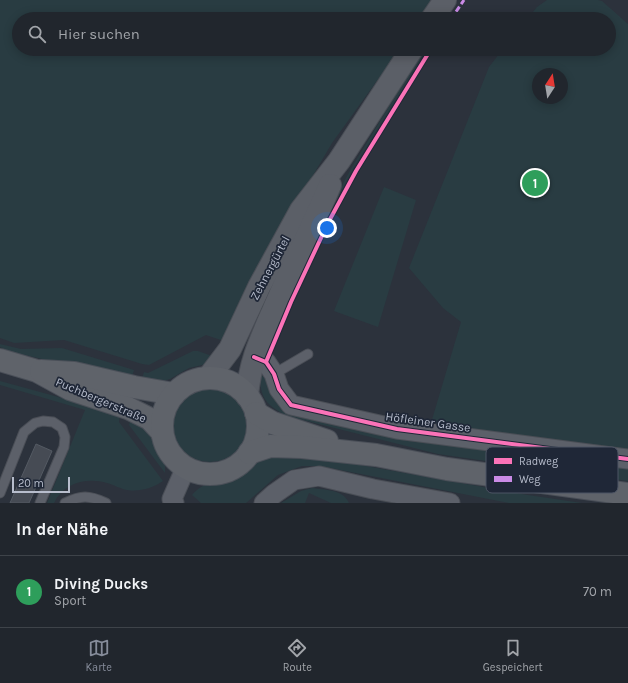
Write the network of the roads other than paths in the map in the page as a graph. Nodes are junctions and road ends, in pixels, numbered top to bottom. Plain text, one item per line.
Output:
1 (445, 0) edge
2 (437, 12) edge
3 (407, 56) edge
4 (339, 161) junction
5 (308, 354) dead end
6 (254, 357) junction
7 (0, 360) edge
8 (37, 371) junction
9 (274, 374) junction
10 (208, 378) junction
11 (174, 394) junction
12 (251, 404) junction
13 (162, 432) junction
14 (535, 447) edge
15 (249, 453) junction
16 (376, 455) junction
17 (618, 458) edge
18 (628, 459) edge
19 (186, 467) junction
20 (486, 474) edge
21 (0, 493) edge
22 (618, 493) edge
23 (628, 494) edge
24 (171, 502) edge
25 (40, 503) edge
26 (64, 503) edge
27 (106, 503) edge
28 (264, 503) edge
29 (450, 503) edge

1 - 2 main road
3 - 4 main road, Zehnergürtel
4 - 6 main road, Zehnergürtel
4 - 10 main road, Zehnergürtel
5 - 9 lane
6 - 9 street, Höfleiner Gasse
6 - 12 main road, Zehnergürtel
7 - 8 main road, Puchbergerstraße
8 - 11 main road, Puchbergerstraße
8 - 13 main road, Puchbergerstraße
9 - 14 street, Höfleiner Gasse
10 - 11 main road
10 - 12 main road
11 - 13 main road
12 - 15 main road
12 - 16 main road
13 - 19 main road
15 - 16 main road
15 - 19 main road
16 - 20 main road
17 - 18 street, Höfleiner Gasse
19 - 24 street
21 - 25 lane
22 - 23 main road
26 - 27 lane
28 - 29 street

